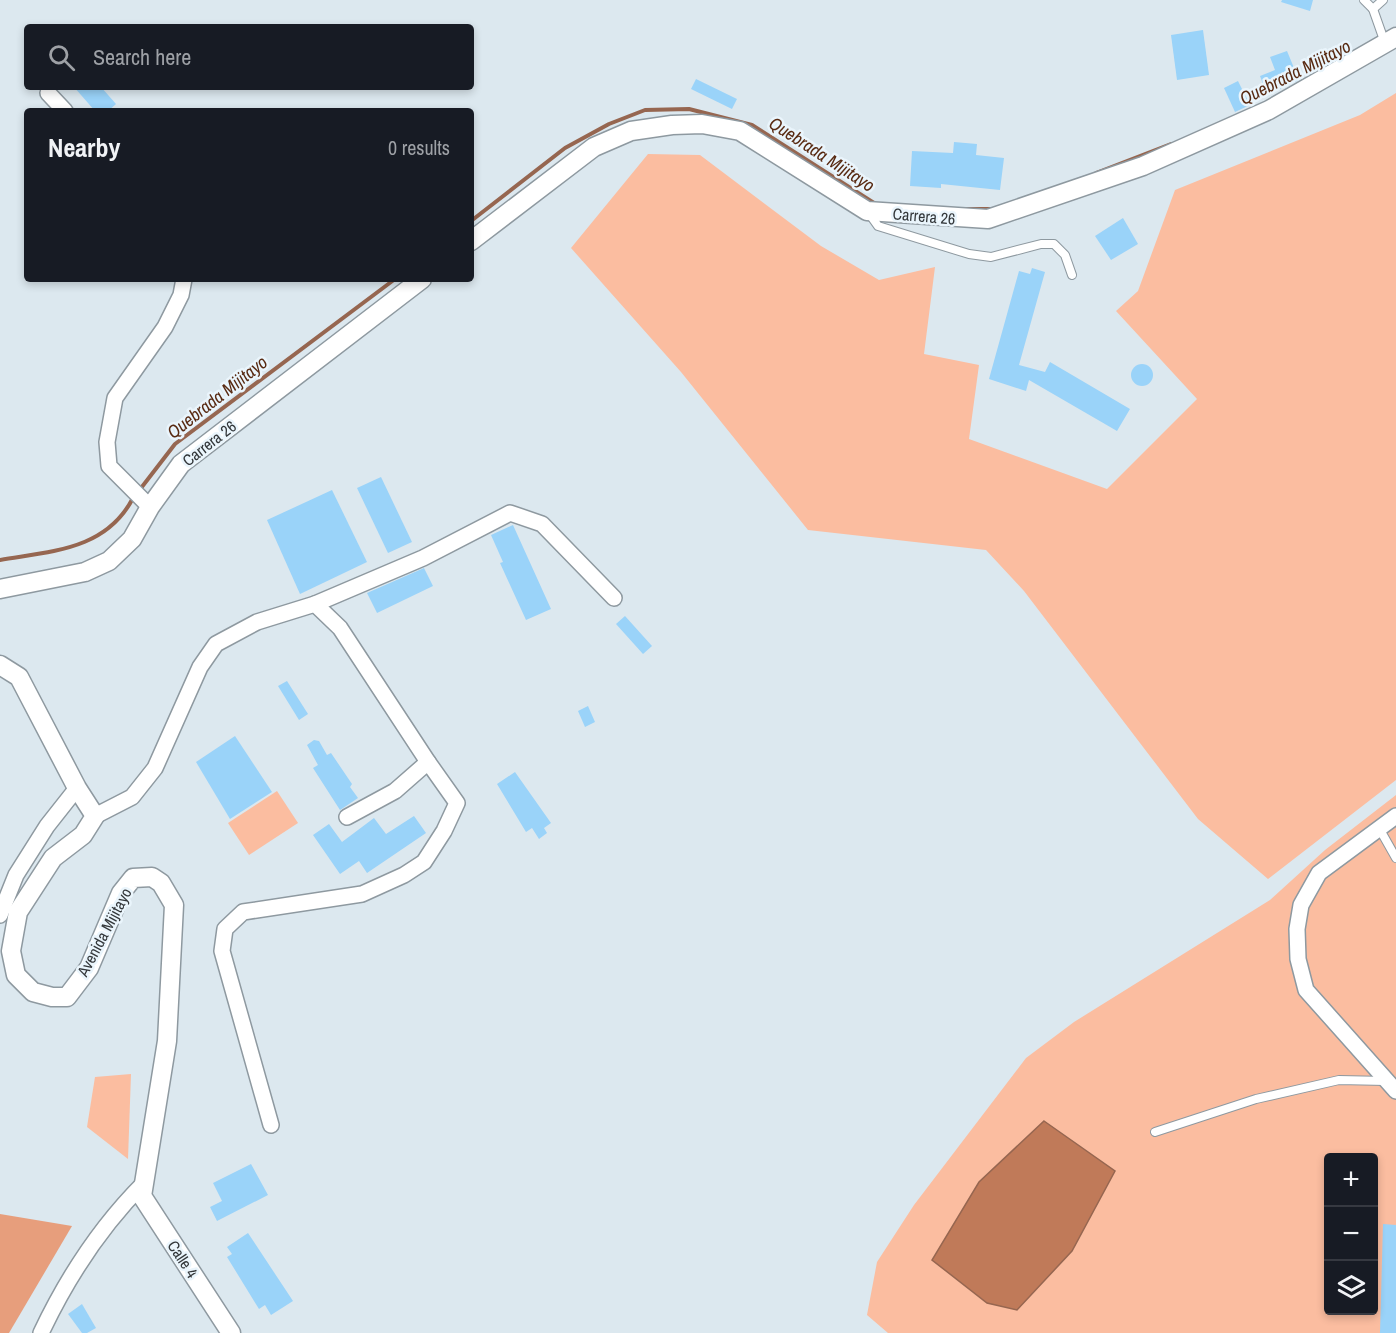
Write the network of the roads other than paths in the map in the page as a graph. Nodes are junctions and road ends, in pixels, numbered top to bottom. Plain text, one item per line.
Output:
1 (1364, 0) edge
2 (1383, 0) edge
3 (1373, 9) junction
4 (1391, 40) edge
5 (48, 93) dead end
6 (62, 108) edge
7 (867, 211) junction
8 (474, 239) edge
9 (1072, 275) dead end
10 (183, 282) edge
11 (418, 282) edge
12 (150, 507) junction
13 (0, 589) edge
14 (614, 598) dead end
15 (315, 604) junction
16 (0, 665) edge
17 (428, 762) junction
18 (77, 788) junction
19 (95, 816) junction
20 (1396, 816) edge
21 (348, 817) dead end
22 (1379, 828) junction
23 (1396, 858) edge
24 (0, 915) edge
25 (1392, 1086) edge
26 (271, 1125) dead end
27 (1155, 1132) dead end
28 (144, 1183) junction
29 (40, 1333) edge
30 (231, 1333) edge

1 - 3 lane
2 - 3 lane
3 - 4 lane
4 - 7 street, Carrera 26
5 - 6 street
7 - 8 street, Carrera 26
7 - 9 lane
10 - 12 street
11 - 12 street, Carrera 26
12 - 13 street, Carrera 26
14 - 15 street
15 - 17 street
15 - 19 street
16 - 18 street
17 - 21 street
17 - 26 street
18 - 19 street
18 - 24 street
19 - 28 street, Avenida Mijitayo
20 - 22 street
22 - 23 lane
22 - 25 street
25 - 27 lane
28 - 29 street
28 - 30 street, Calle 4

